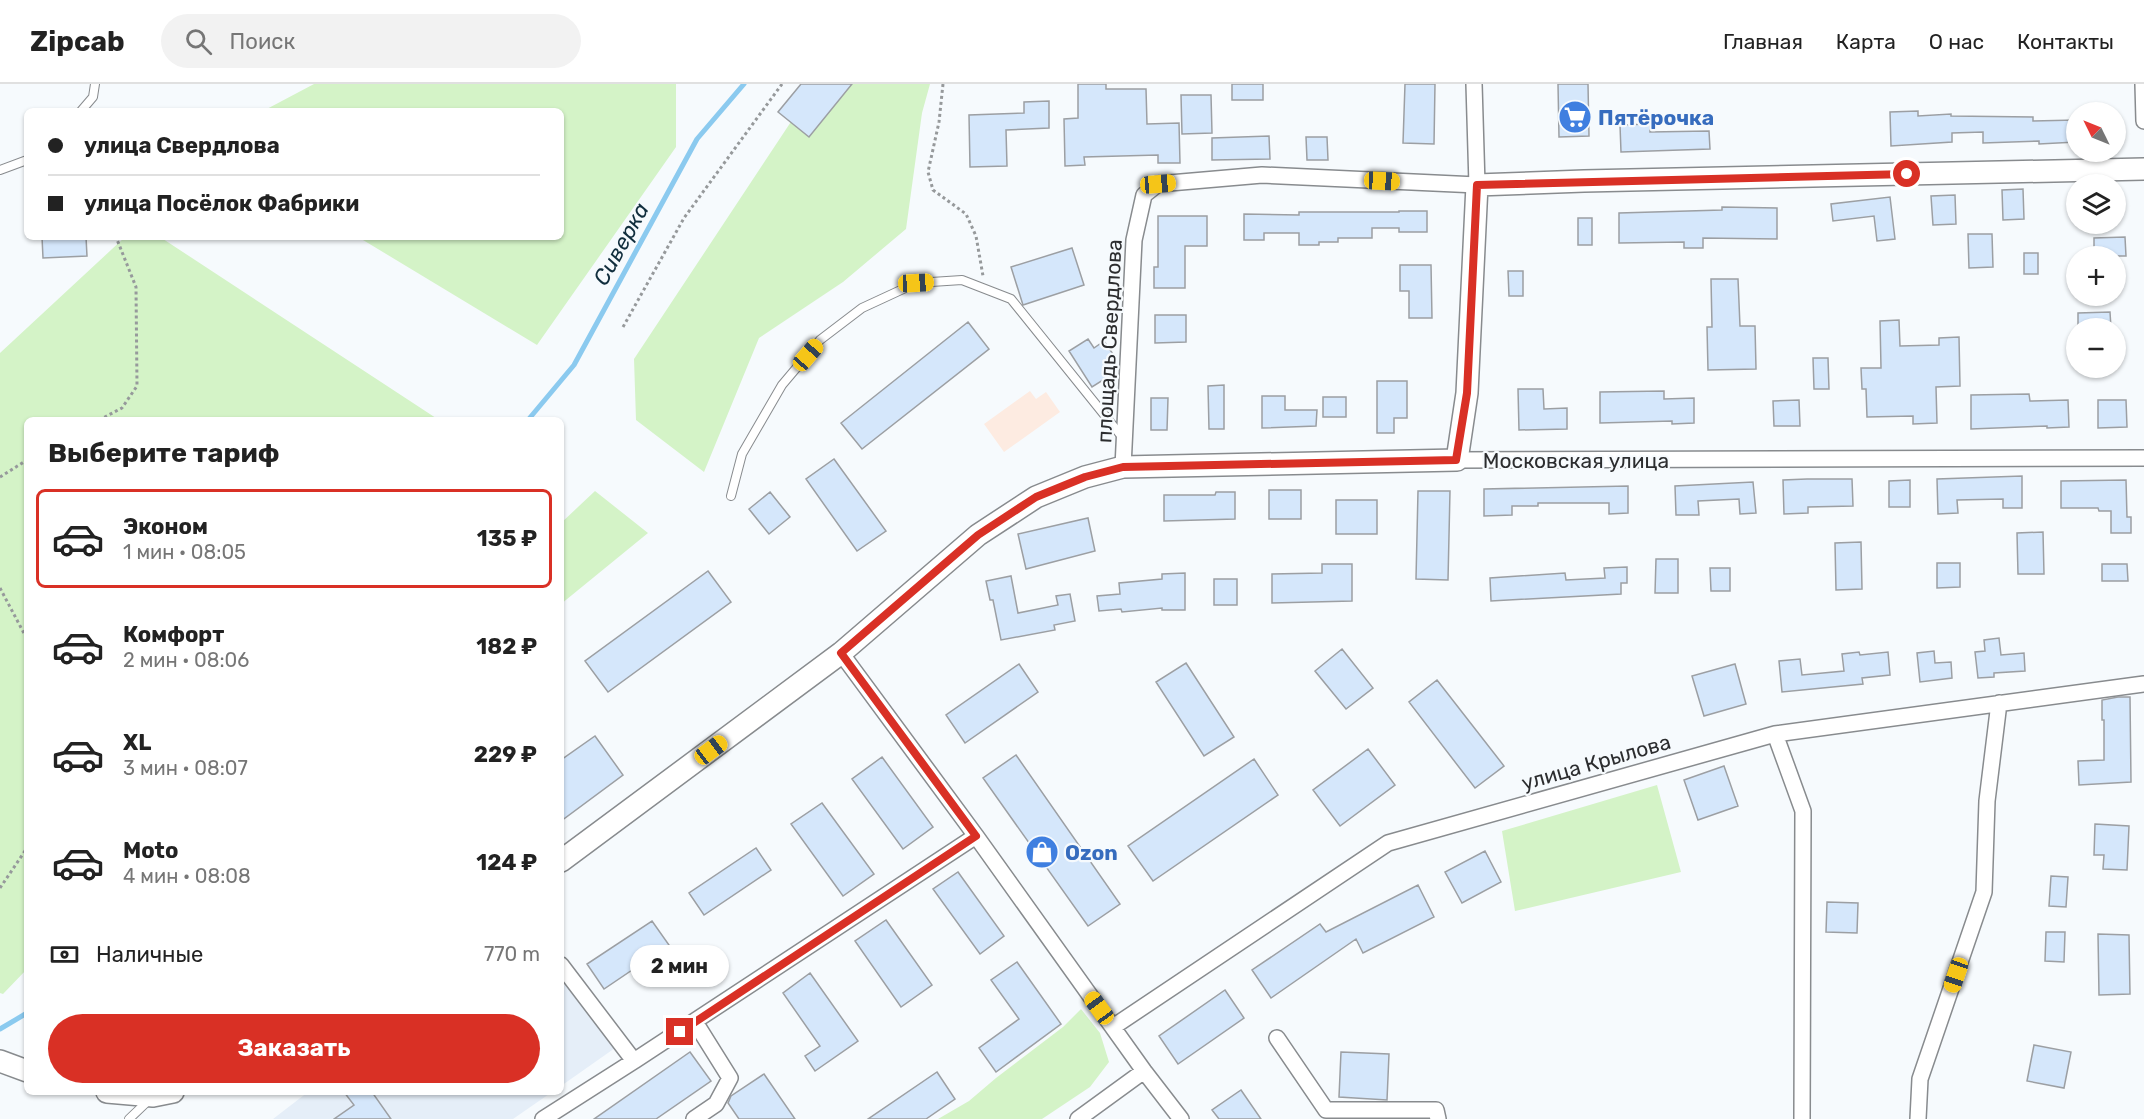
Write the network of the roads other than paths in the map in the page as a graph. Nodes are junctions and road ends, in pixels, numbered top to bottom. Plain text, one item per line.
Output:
1 (95, 84) edge
2 (1474, 84) edge
3 (2143, 84) edge
4 (84, 108) edge
5 (2144, 121) edge
6 (24, 161) edge
7 (2144, 169) edge
8 (0, 170) edge
9 (1477, 185) junction
10 (1124, 440) junction
11 (2144, 458) edge
12 (1456, 460) junction
13 (1123, 467) junction
14 (731, 496) dead end
15 (841, 653) junction
16 (2144, 684) edge
17 (1999, 703) junction
18 (1775, 734) junction
19 (976, 836) junction
20 (564, 859) edge
21 (564, 969) edge
22 (695, 1022) junction
23 (1113, 1027) junction
24 (1277, 1038) dead end
25 (0, 1061) edge
26 (634, 1061) junction
27 (24, 1070) edge
28 (1144, 1071) junction
29 (162, 1095) edge
30 (129, 1119) edge
31 (543, 1119) edge
32 (694, 1119) edge
33 (1078, 1119) edge
34 (1181, 1119) edge
35 (1438, 1119) edge
36 (1802, 1119) edge
37 (1918, 1119) edge

1 - 4 lane
2 - 9 street
3 - 5 street
6 - 8 lane
7 - 9 main road
9 - 10 street, площадь Свердлова
9 - 12 main road
10 - 13 street, площадь Свердлова
10 - 14 lane
11 - 12 street, Московская улица
12 - 13 main road, Московская улица
13 - 15 main road, Московская улица
15 - 19 street
15 - 20 main road, Московская улица
16 - 17 street, улица Крылова
17 - 18 street, улица Крылова
17 - 37 street
18 - 23 street, улица Крылова
18 - 36 street
19 - 22 street
19 - 23 street
21 - 26 street
22 - 26 street
22 - 32 street
23 - 28 street
24 - 35 street
25 - 27 main road
26 - 31 street
28 - 33 street
28 - 34 street
29 - 30 lane

